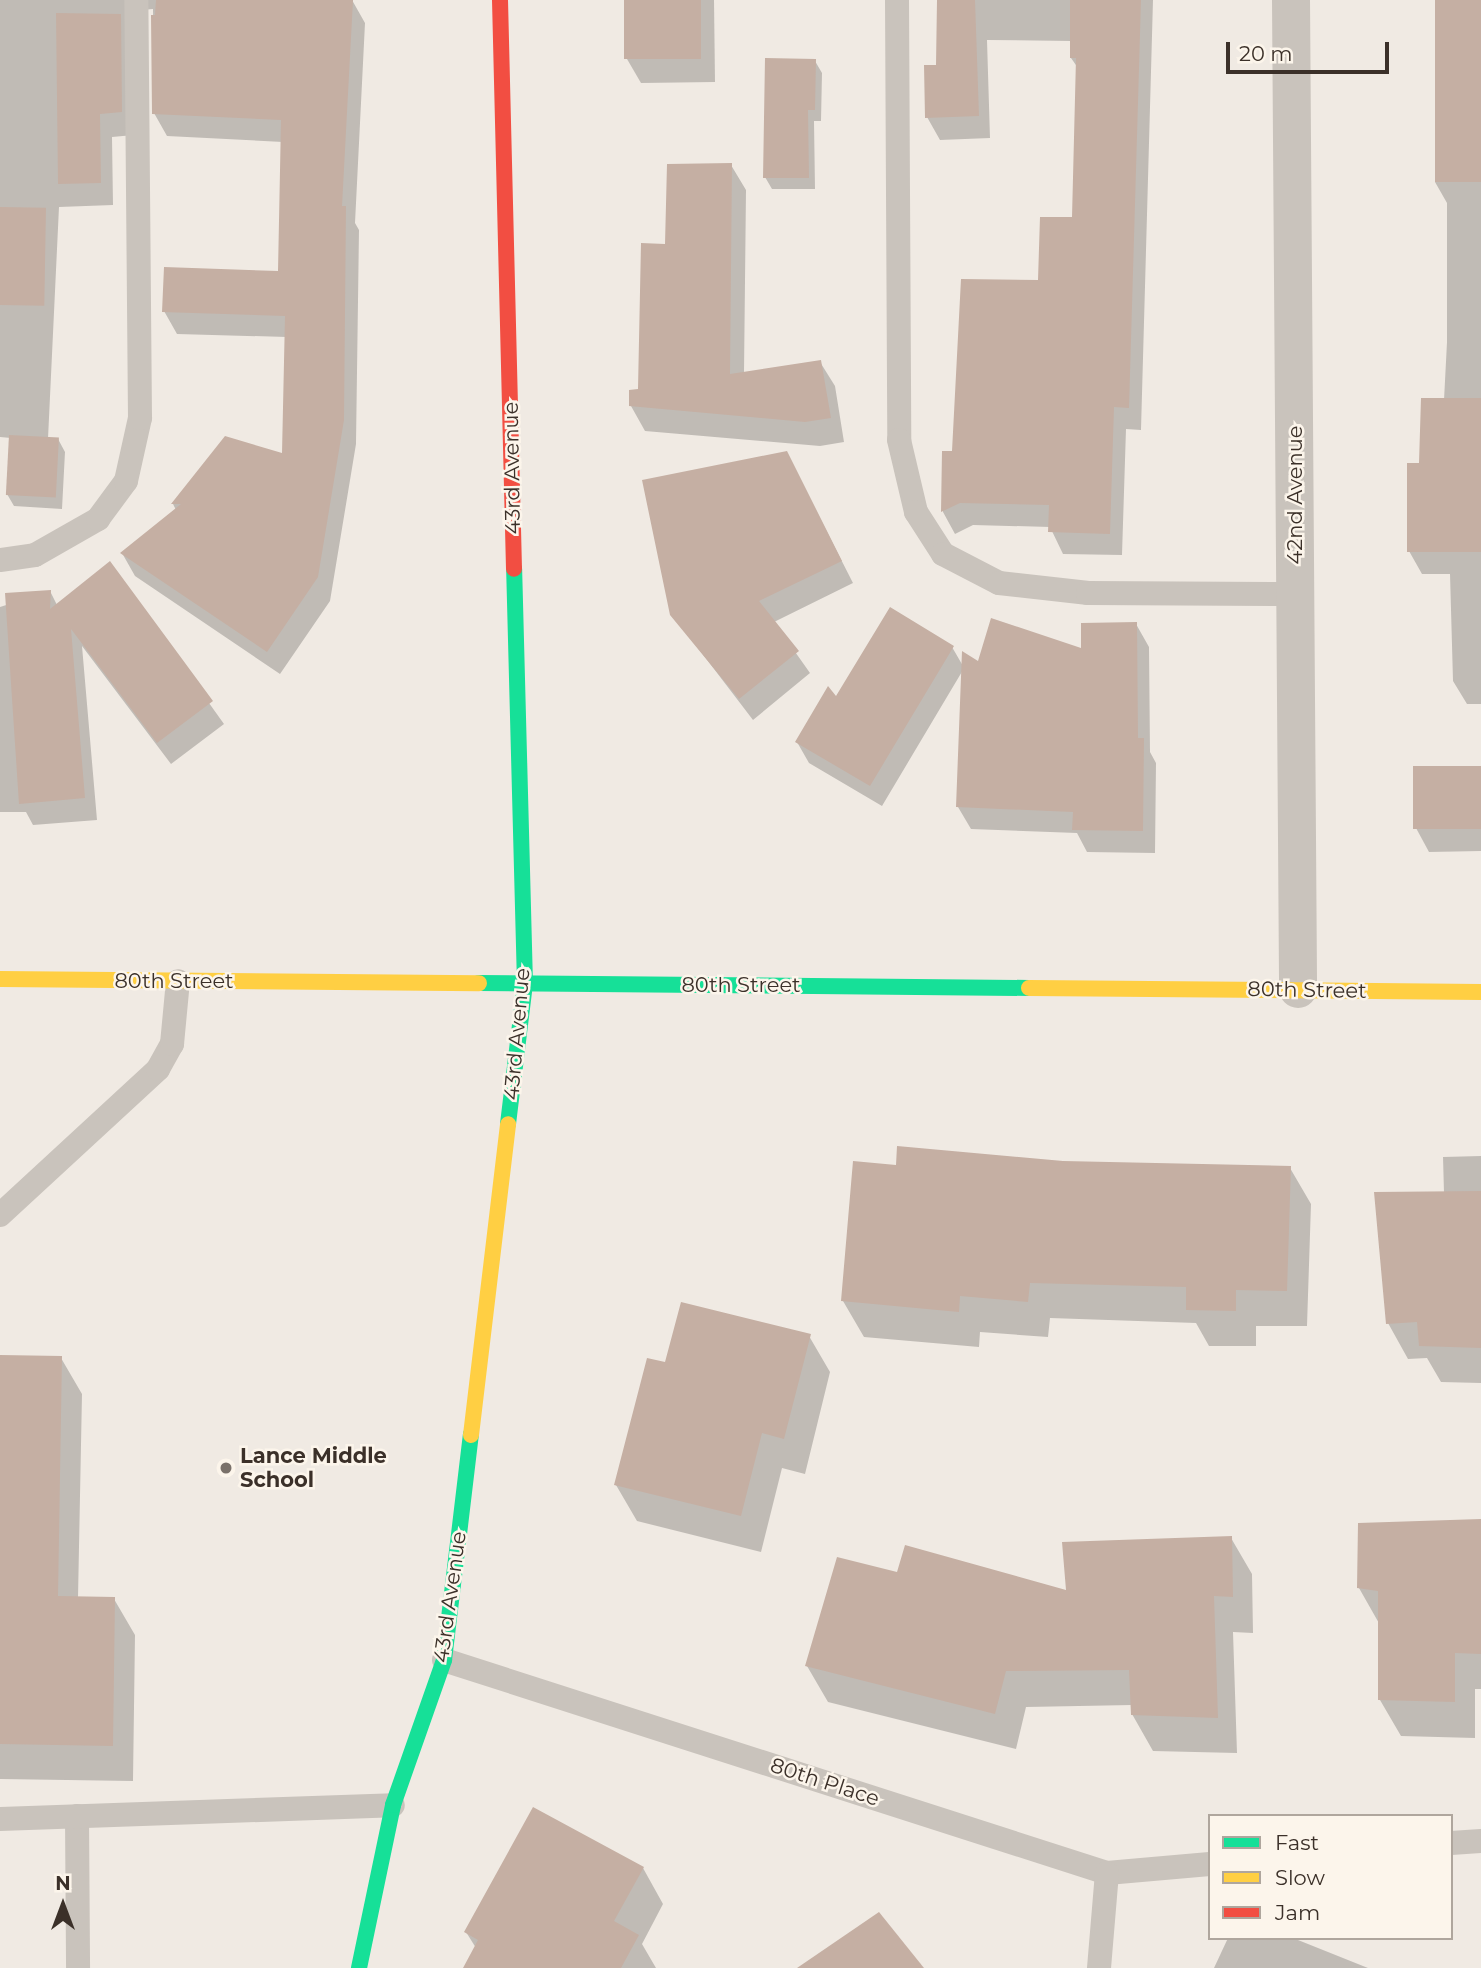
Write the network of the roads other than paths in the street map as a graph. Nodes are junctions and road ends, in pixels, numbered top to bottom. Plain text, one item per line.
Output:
1 (135, 0) edge
2 (500, 0) edge
3 (897, 0) edge
4 (1291, 0) edge
5 (0, 560) edge
6 (1295, 594) junction
7 (0, 979) edge
8 (178, 981) junction
9 (525, 984) junction
10 (1298, 989) junction
11 (1481, 992) edge
12 (0, 1215) edge
13 (444, 1660) junction
14 (393, 1805) junction
15 (77, 1816) junction
16 (0, 1819) edge
17 (1481, 1841) edge
18 (1453, 1843) edge
19 (1208, 1864) edge
20 (1107, 1873) junction
21 (78, 1968) edge
22 (359, 1968) edge
23 (1099, 1968) edge

1 - 5 lane
2 - 9 street, 43rd Avenue
3 - 6 lane
4 - 6 street, 42nd Avenue
6 - 10 street, 42nd Avenue
7 - 8 street, 80th Street
8 - 9 street, 80th Street
8 - 12 lane
9 - 10 street, 80th Street
9 - 13 street, 43rd Avenue
10 - 11 street, 80th Street
13 - 14 street, 43rd Avenue
13 - 20 lane, 80th Place
14 - 15 lane
14 - 22 street, 43rd Avenue
15 - 16 lane
15 - 21 lane
17 - 18 lane
19 - 20 lane, 80th Place
20 - 23 lane

